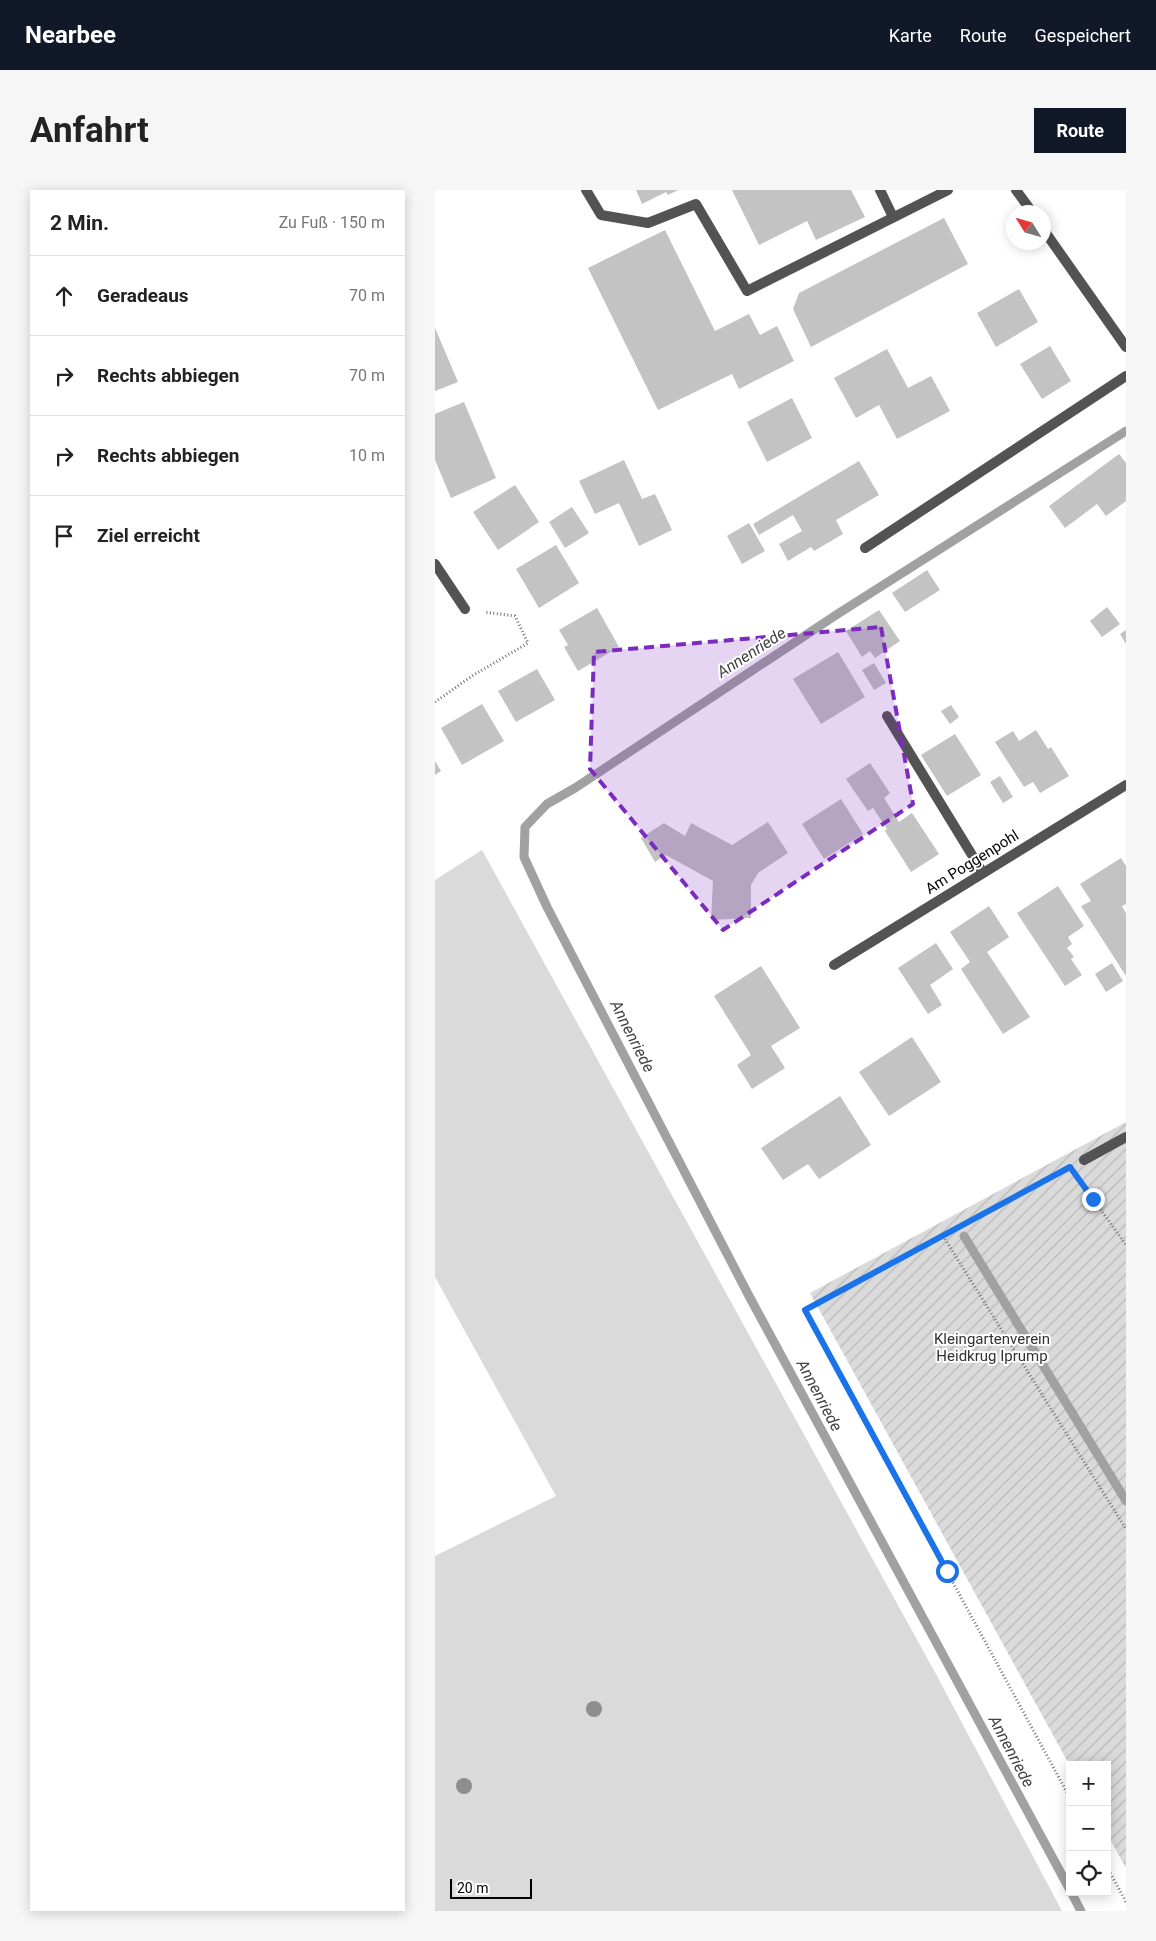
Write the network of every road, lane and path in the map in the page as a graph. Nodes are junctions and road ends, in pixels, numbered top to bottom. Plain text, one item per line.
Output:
1 (586, 190) edge
2 (880, 190) edge
3 (948, 190) edge
4 (1017, 190) edge
5 (1027, 205) edge
6 (893, 217) junction
7 (1051, 240) edge
8 (1126, 347) edge
9 (1126, 376) edge
10 (865, 548) dead end
11 (435, 564) edge
12 (465, 609) joint
13 (435, 702) edge
14 (887, 716) dead end
15 (1126, 785) edge
16 (983, 873) junction
17 (834, 965) dead end
18 (1126, 1137) edge
19 (1084, 1160) joint
20 (1070, 1167) junction
21 (943, 1236) junction
22 (1126, 1245) edge
23 (1126, 1529) edge
24 (1066, 1791) edge
25 (1111, 1874) edge
26 (1126, 1902) edge

1 - 6 street
2 - 6 street
3 - 6 street
4 - 5 street
7 - 8 street
9 - 10 street
11 - 12 street
12 - 13 path
14 - 16 street
15 - 16 street, Am Poggenpohl
16 - 17 street, Am Poggenpohl
18 - 19 street
19 - 20 path
20 - 21 path
20 - 22 path
21 - 23 path
21 - 24 path
25 - 26 path

